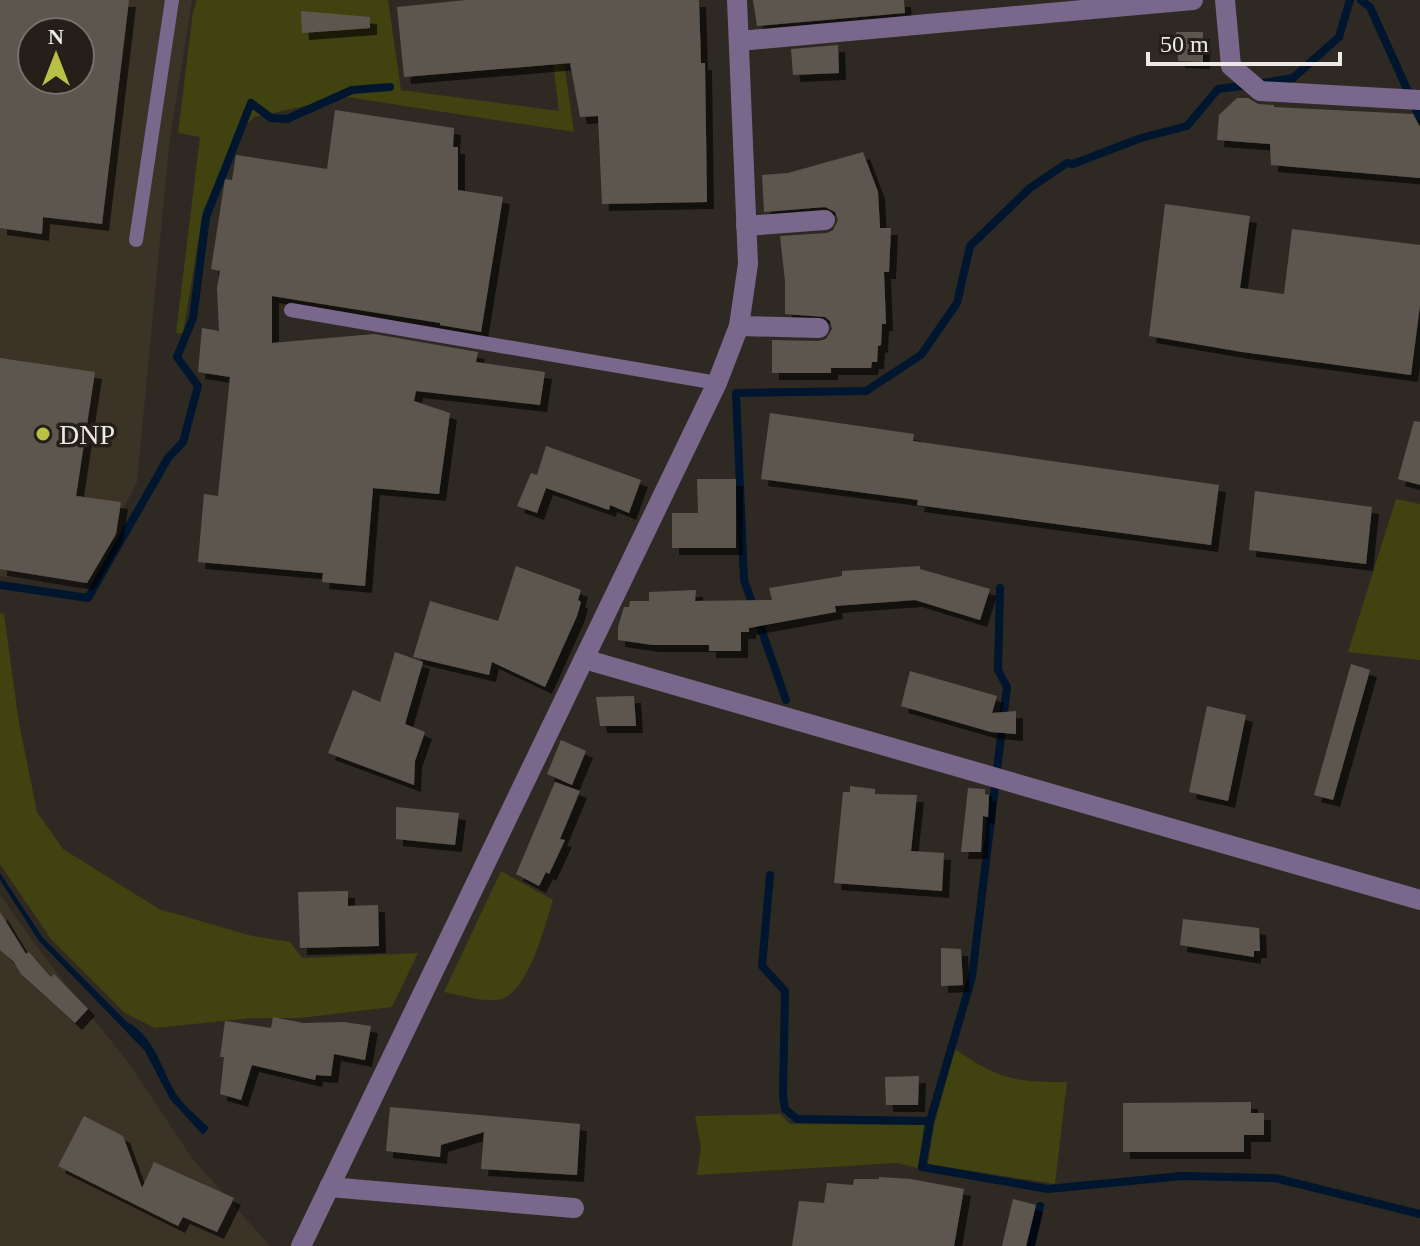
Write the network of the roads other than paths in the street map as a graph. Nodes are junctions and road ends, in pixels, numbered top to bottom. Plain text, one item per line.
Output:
1 (172, 0) edge
2 (737, 0) edge
3 (1193, 0) edge
4 (1225, 0) edge
5 (1065, 6) edge
6 (739, 41) junction
7 (1420, 100) edge
8 (825, 220) dead end
9 (746, 226) junction
10 (136, 240) dead end
11 (291, 310) dead end
12 (739, 326) junction
13 (819, 328) dead end
14 (717, 383) junction
15 (584, 659) junction
16 (1420, 900) edge
17 (329, 1187) junction
18 (574, 1208) dead end
19 (301, 1246) edge

1 - 10 lane
2 - 6 street
3 - 5 street
4 - 7 street
5 - 6 street
6 - 9 street
8 - 9 street
9 - 12 street
11 - 14 lane
12 - 13 street
12 - 14 street
14 - 15 street
15 - 16 street
15 - 17 street
17 - 18 street
17 - 19 street

